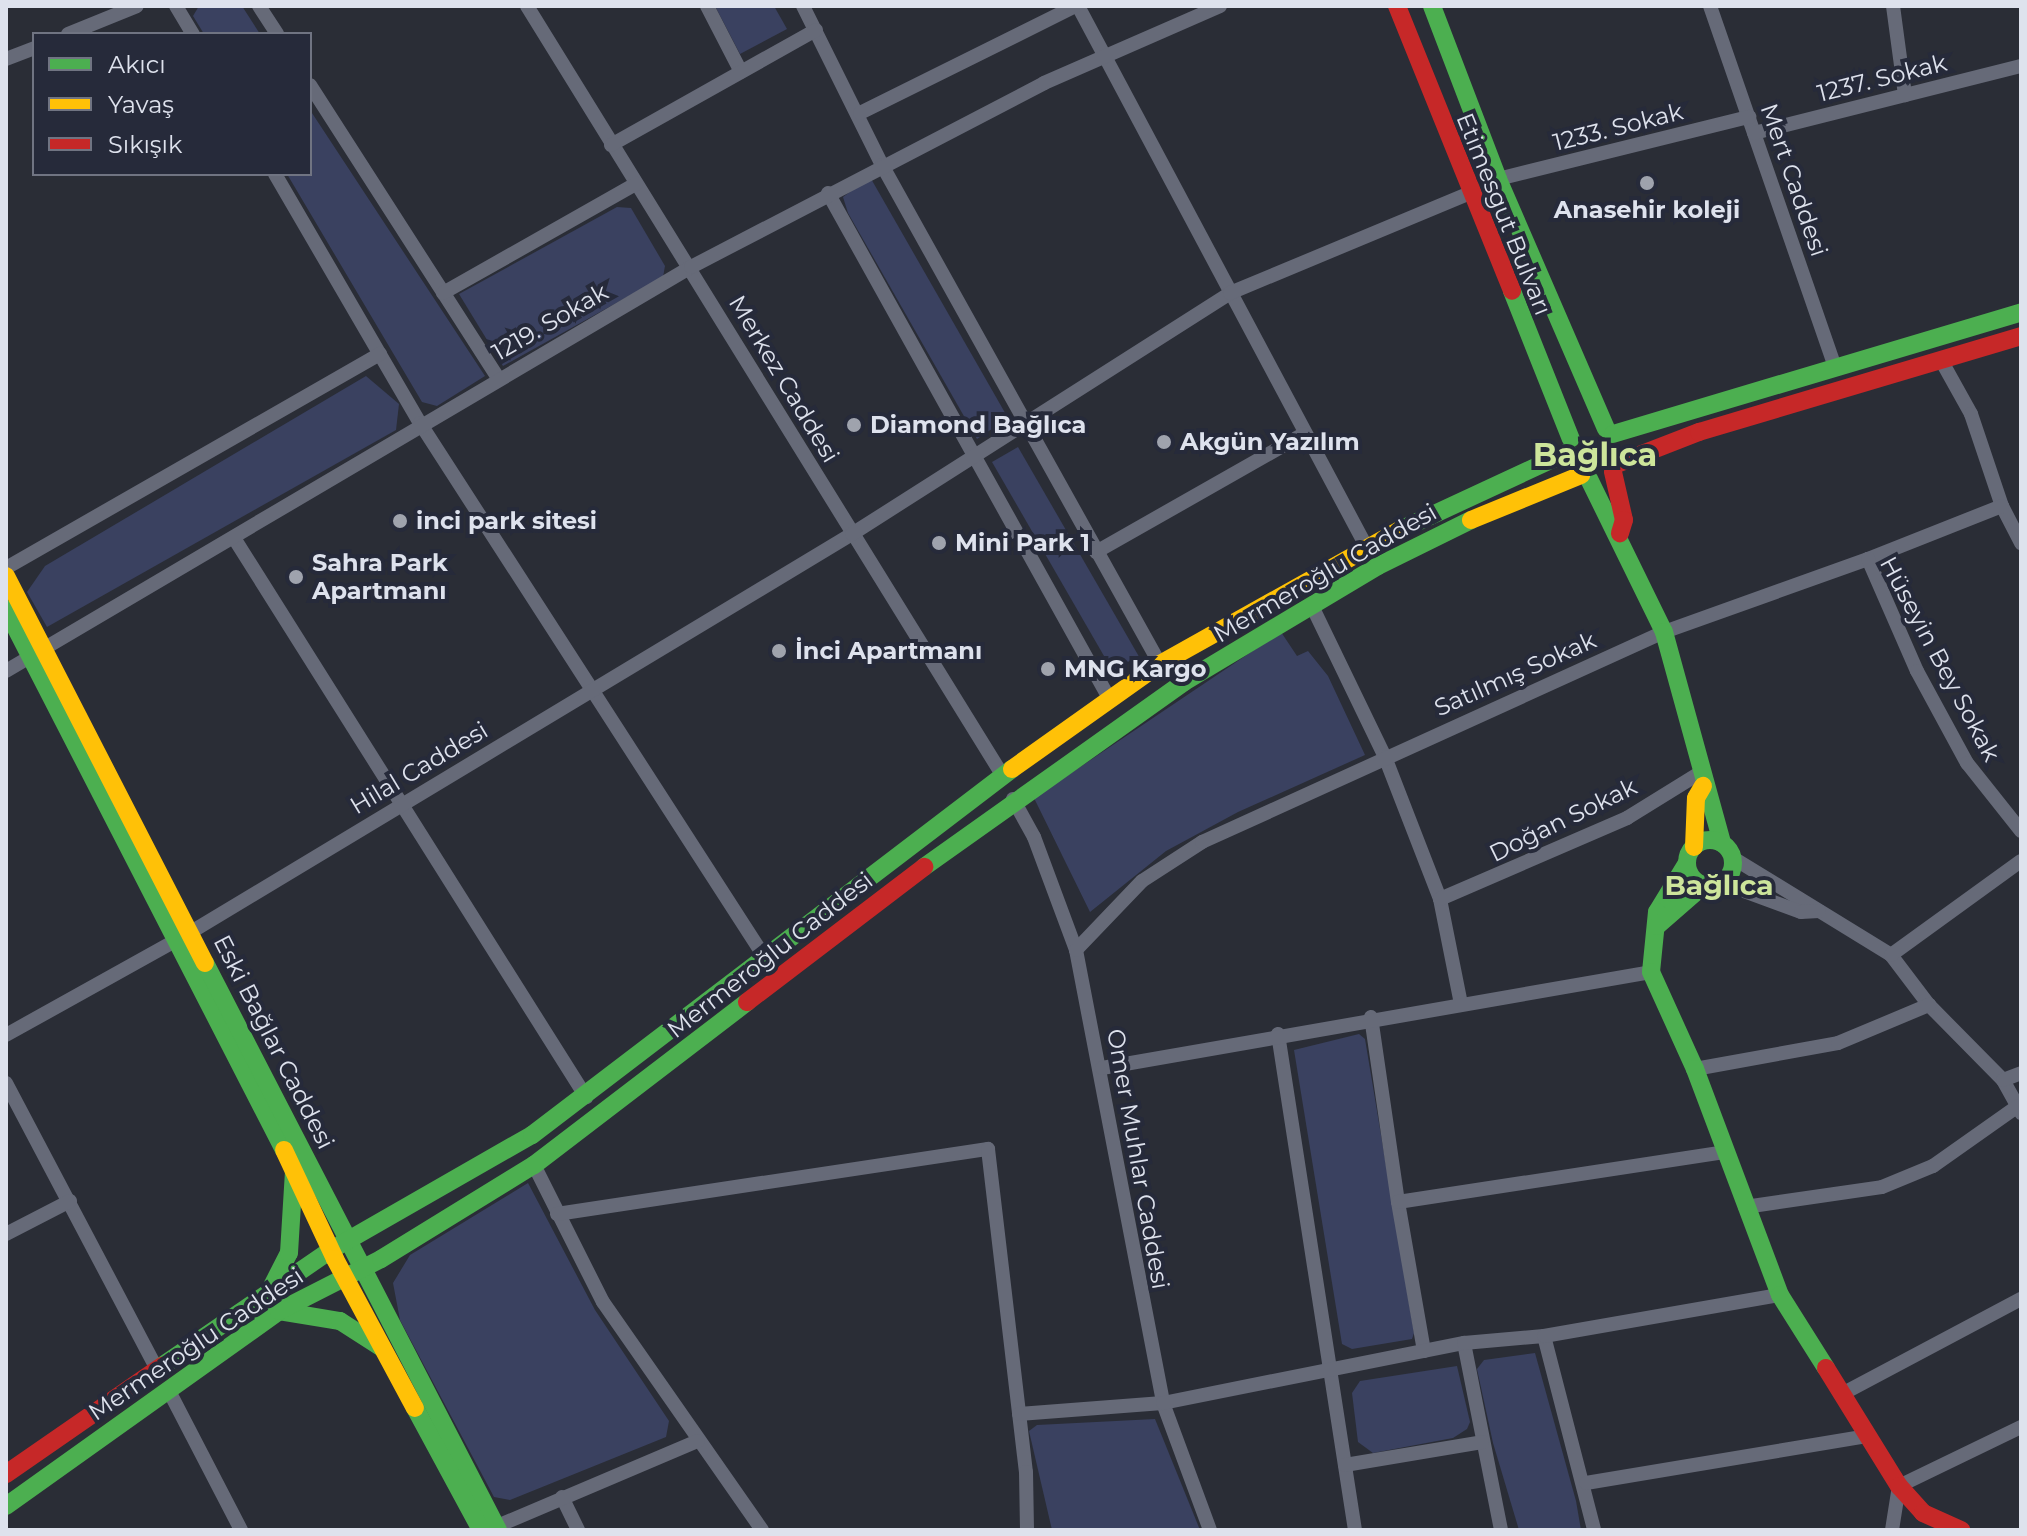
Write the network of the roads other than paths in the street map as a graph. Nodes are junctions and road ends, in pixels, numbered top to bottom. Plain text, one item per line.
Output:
1 (137, 6) edge
2 (176, 6) edge
3 (259, 6) edge
4 (527, 6) edge
5 (707, 6) edge
6 (803, 6) edge
7 (1077, 6) edge
8 (1220, 6) edge
9 (1397, 6) edge
10 (1432, 6) edge
11 (1710, 6) edge
12 (1893, 6) edge
13 (816, 30) junction
14 (73, 32) edge
15 (192, 32) edge
16 (276, 32) edge
17 (32, 49) edge
18 (1103, 55) junction
19 (6, 59) edge
20 (2021, 66) edge
21 (741, 72) junction
22 (312, 88) edge
23 (1905, 95) junction
24 (860, 113) junction
25 (1749, 117) junction
26 (1754, 133) junction
27 (611, 145) junction
28 (882, 165) junction
29 (276, 176) edge
30 (1498, 179) junction
31 (636, 184) junction
32 (828, 193) junction
33 (1470, 193) junction
34 (691, 267) junction
35 (443, 293) junction
36 (1230, 293) junction
37 (2021, 312) edge
38 (2021, 336) edge
39 (380, 354) junction
40 (1941, 360) junction
41 (1835, 367) junction
42 (498, 378) junction
43 (420, 423) junction
44 (1023, 426) junction
45 (1609, 432) junction
46 (1304, 434) junction
47 (1570, 446) junction
48 (975, 456) junction
49 (1616, 467) junction
50 (1585, 477) junction
51 (2002, 506) junction
52 (1620, 533) junction
53 (852, 534) junction
54 (234, 538) junction
55 (2021, 543) edge
56 (1366, 546) junction
57 (1096, 552) junction
58 (1868, 559) junction
59 (6, 568) edge
60 (6, 576) edge
61 (1312, 606) junction
62 (6, 609) edge
63 (1664, 632) junction
64 (36, 654) junction
65 (1160, 664) junction
66 (6, 671) edge
67 (593, 689) junction
68 (1109, 698) junction
69 (1385, 757) junction
70 (1003, 776) junction
71 (1702, 780) junction
72 (1013, 799) junction
73 (404, 803) junction
74 (2021, 831) edge
75 (1727, 850) junction
76 (1690, 855) junction
77 (2021, 861) edge
78 (1713, 884) junction
79 (1440, 899) junction
80 (1819, 911) junction
81 (1657, 926) junction
82 (184, 936) junction
83 (1076, 950) junction
84 (1891, 955) junction
85 (765, 958) junction
86 (1651, 972) junction
87 (1461, 1004) junction
88 (1929, 1005) junction
89 (1371, 1017) junction
90 (1278, 1034) junction
91 (6, 1035) edge
92 (1102, 1068) junction
93 (1695, 1069) junction
94 (2021, 1073) edge
95 (2003, 1080) junction
96 (6, 1083) edge
97 (586, 1097) junction
98 (2019, 1109) edge
99 (1724, 1152) junction
100 (534, 1165) junction
101 (294, 1168) junction
102 (70, 1201) junction
103 (1398, 1202) junction
104 (1745, 1207) junction
105 (557, 1214) junction
106 (6, 1234) edge
107 (351, 1238) junction
108 (331, 1250) junction
109 (366, 1267) junction
110 (346, 1277) junction
111 (269, 1292) junction
112 (1780, 1295) junction
113 (2021, 1299) edge
114 (279, 1311) junction
115 (1544, 1336) junction
116 (1464, 1343) junction
117 (1424, 1351) junction
118 (389, 1354) junction
119 (156, 1368) junction
120 (1333, 1368) junction
121 (169, 1391) junction
122 (1842, 1394) junction
123 (1163, 1403) junction
124 (1019, 1414) junction
125 (2021, 1427) edge
126 (1868, 1436) junction
127 (698, 1441) junction
128 (1482, 1442) junction
129 (1345, 1465) junction
130 (6, 1474) edge
131 (1586, 1483) junction
132 (1899, 1486) junction
133 (562, 1497) junction
134 (6, 1506) edge
135 (491, 1529) edge
136 (241, 1530) edge
137 (578, 1530) edge
138 (762, 1530) edge
139 (1027, 1530) edge
140 (1210, 1530) edge
141 (1355, 1530) edge
142 (1501, 1530) edge
143 (1594, 1530) edge
144 (1892, 1530) edge
145 (1961, 1530) edge

1 - 14 street
2 - 15 street
3 - 16 street
4 - 27 street, Merkez Caddesi
5 - 21 street
6 - 13 street
7 - 18 street
7 - 24 street
8 - 18 street, 1219. Sokak
9 - 33 main road, Etimesgut Bulvarı
10 - 30 main road, Etimesgut Bulvarı
11 - 25 street, Mert Caddesi
12 - 23 street
13 - 21 street
13 - 24 street
17 - 19 street
18 - 28 street, 1219. Sokak
18 - 36 street
20 - 23 street, 1237. Sokak
21 - 27 street
22 - 35 street
23 - 26 street, 1237. Sokak
24 - 28 street
25 - 26 street, Mert Caddesi
25 - 30 street, 1233. Sokak
26 - 41 street, Mert Caddesi
27 - 31 street, Merkez Caddesi
28 - 32 street, 1219. Sokak
28 - 44 street
29 - 39 street
30 - 45 main road, Etimesgut Bulvarı
31 - 34 street, Merkez Caddesi
31 - 35 street
32 - 34 street, 1219. Sokak
32 - 48 street
33 - 36 street, Hilal Caddesi
33 - 47 main road, Etimesgut Bulvarı
34 - 42 street, 1219. Sokak
34 - 53 street, Merkez Caddesi
35 - 42 street
36 - 44 street, Hilal Caddesi
36 - 46 street
37 - 41 main road
38 - 40 main road
39 - 43 street
39 - 59 street
40 - 49 main road
40 - 51 street
41 - 45 main road
42 - 43 street, 1219. Sokak
43 - 54 street, 1219. Sokak
43 - 67 street
44 - 48 street, Hilal Caddesi
44 - 57 street
45 - 47 main road
45 - 49 main road
46 - 56 street
46 - 57 street
47 - 50 main road
47 - 56 main road, Mermeroğlu Caddesi
48 - 53 street, Hilal Caddesi
48 - 68 street
49 - 50 main road
49 - 52 main road
50 - 52 main road
50 - 61 main road, Mermeroğlu Caddesi
51 - 55 street
51 - 58 street
52 - 63 main road
53 - 67 street, Hilal Caddesi
53 - 70 street, Merkez Caddesi
54 - 64 street, 1219. Sokak
54 - 73 street
56 - 65 main road, Mermeroğlu Caddesi
57 - 65 street
58 - 63 street, Hüseyin Bey Sokak
58 - 74 street, Hüseyin Bey Sokak
60 - 64 main road, Eski Bağlar Caddesi
61 - 69 street
61 - 72 main road, Mermeroğlu Caddesi
62 - 64 main road
63 - 69 street, Satılmış Sokak
63 - 71 main road
64 - 66 street, 1219. Sokak
64 - 82 main road, Eski Bağlar Caddesi
65 - 68 main road, Mermeroğlu Caddesi
67 - 73 street, Hilal Caddesi
67 - 85 street
68 - 70 main road, Mermeroğlu Caddesi
69 - 79 street
69 - 83 street, Satılmış Sokak
70 - 85 main road, Mermeroğlu Caddesi
71 - 75 main road
71 - 76 main road
71 - 79 street, Doğan Sokak
72 - 83 street, Omer Muhlar Caddesi
72 - 100 main road, Mermeroğlu Caddesi
73 - 82 street, Hilal Caddesi
73 - 97 street
75 - 76 main road
75 - 78 main road
75 - 80 street
76 - 78 main road
76 - 81 main road
77 - 84 street
78 - 80 street
78 - 81 main road
79 - 87 street
80 - 84 street
81 - 86 main road
82 - 91 street, Hilal Caddesi
82 - 101 main road
82 - 107 main road, Eski Bağlar Caddesi
83 - 92 street, Omer Muhlar Caddesi
84 - 88 street
85 - 97 main road, Mermeroğlu Caddesi
86 - 87 street
86 - 93 main road
87 - 89 street
88 - 93 street
88 - 95 street
89 - 90 street
89 - 103 street
90 - 92 street
90 - 120 street
92 - 123 street, Omer Muhlar Caddesi
93 - 99 main road
94 - 95 street
95 - 98 street
96 - 102 street
97 - 107 main road, Mermeroğlu Caddesi
98 - 104 street
99 - 103 street
99 - 104 main road
100 - 105 street
100 - 109 main road, Mermeroğlu Caddesi
101 - 108 main road
101 - 111 main road
102 - 106 street
102 - 119 street
103 - 117 street
104 - 112 main road
105 - 124 street
105 - 127 street
107 - 108 main road, Mermeroğlu Caddesi
107 - 109 main road, Eski Bağlar Caddesi
108 - 110 main road
108 - 111 main road, Mermeroğlu Caddesi
109 - 110 main road, Mermeroğlu Caddesi
109 - 135 main road, Eski Bağlar Caddesi
110 - 114 main road, Mermeroğlu Caddesi
110 - 118 main road
111 - 119 main road, Mermeroğlu Caddesi
112 - 115 street
112 - 122 main road
113 - 122 street
114 - 118 main road
114 - 121 main road, Mermeroğlu Caddesi
115 - 116 street
115 - 131 street
116 - 117 street
116 - 128 street
117 - 120 street
118 - 135 main road
119 - 130 main road, Mermeroğlu Caddesi
120 - 123 street
120 - 129 street
121 - 134 main road, Mermeroğlu Caddesi
121 - 136 street
122 - 126 main road
123 - 124 street
123 - 140 street, Omer Muhlar Caddesi
124 - 139 street
125 - 132 street
126 - 131 street
126 - 132 main road
127 - 133 street
127 - 138 street
128 - 129 street
128 - 142 street
129 - 141 street
131 - 143 street
132 - 144 street
132 - 145 main road
133 - 135 street
133 - 137 street

